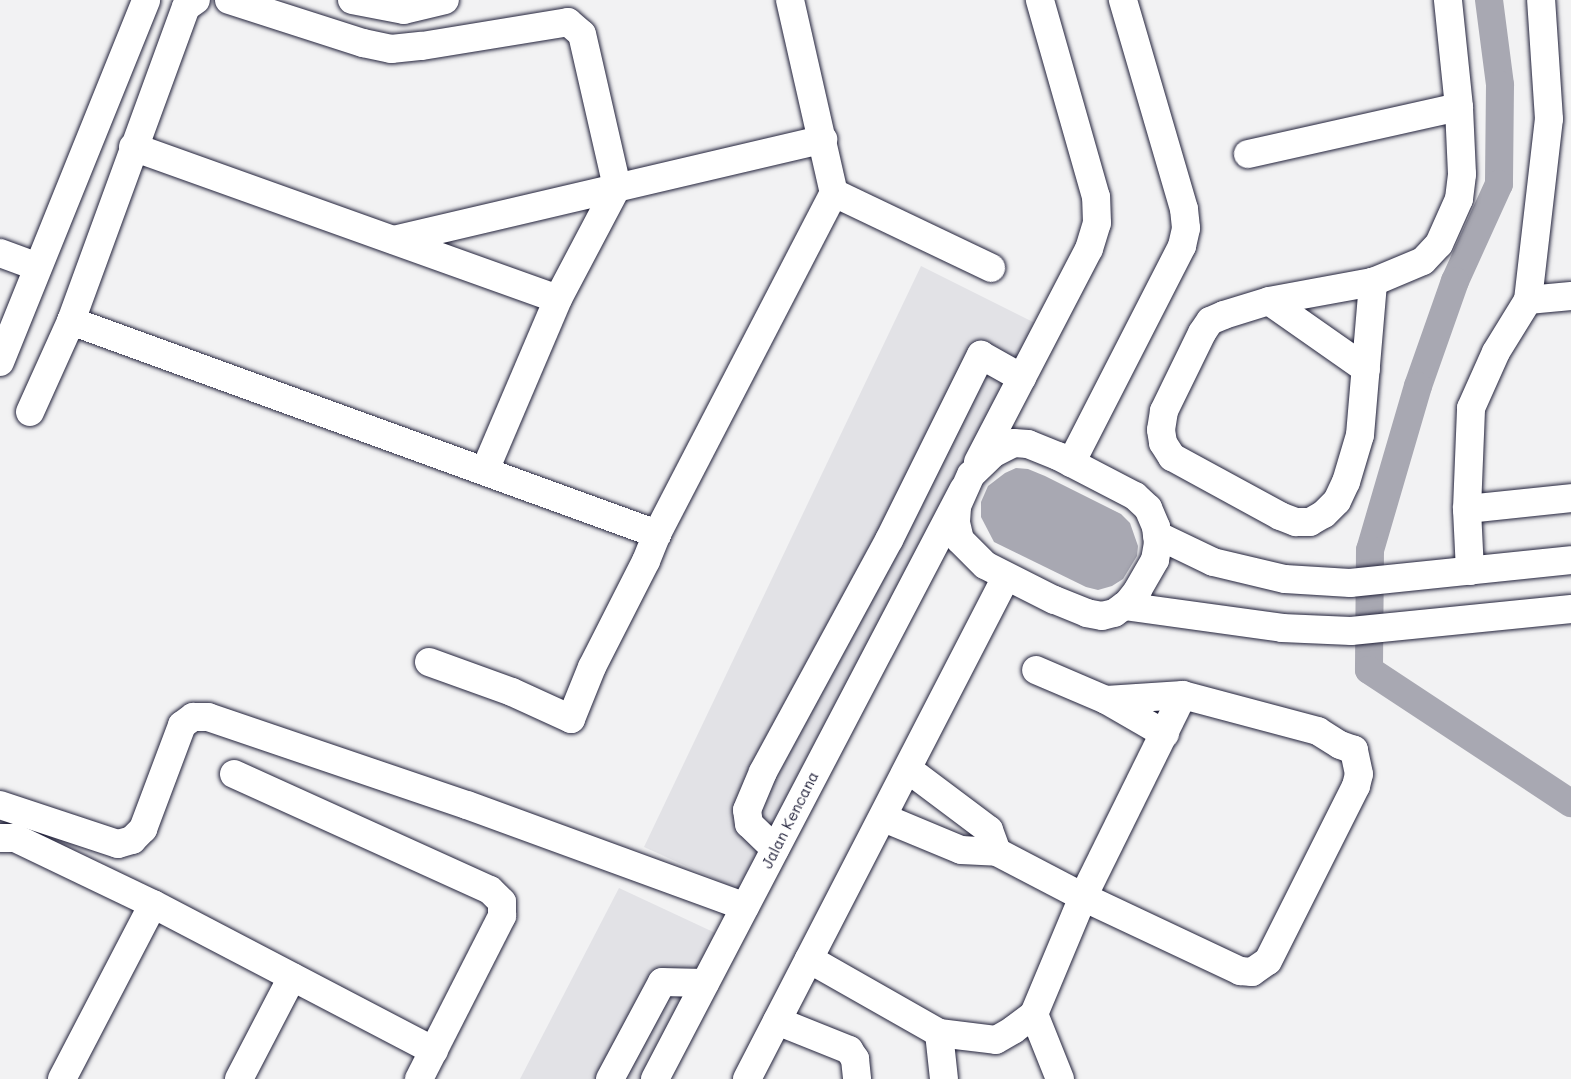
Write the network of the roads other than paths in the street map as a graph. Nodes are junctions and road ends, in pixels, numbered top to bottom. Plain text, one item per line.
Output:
1 (146, 0) edge
2 (196, 0) edge
3 (229, 0) edge
4 (352, 0) edge
5 (445, 0) edge
6 (790, 0) edge
7 (1040, 0) edge
8 (1123, 0) edge
9 (1448, 0) edge
10 (1541, 0) edge
11 (1459, 107) junction
12 (1560, 118) edge
13 (823, 139) junction
14 (133, 147) junction
15 (1248, 154) dead end
16 (618, 187) junction
17 (834, 193) junction
18 (394, 240) junction
19 (0, 253) edge
20 (38, 267) junction
21 (991, 268) dead end
22 (1373, 282) junction
23 (1571, 296) edge
24 (558, 299) junction
25 (1528, 300) junction
26 (1269, 301) junction
27 (71, 321) junction
28 (0, 362) edge
29 (1366, 369) junction
30 (1022, 378) junction
31 (30, 412) dead end
32 (1071, 463) junction
33 (485, 470) junction
34 (967, 482) junction
35 (1571, 498) edge
36 (1467, 509) junction
37 (657, 534) junction
38 (1157, 535) junction
39 (889, 540) junction
40 (1571, 560) edge
41 (925, 562) junction
42 (1470, 571) junction
43 (1006, 577) junction
44 (1124, 606) junction
45 (1571, 609) edge
46 (429, 662) dead end
47 (1036, 670) dead end
48 (1184, 695) junction
49 (1106, 700) junction
50 (1164, 734) junction
51 (909, 770) junction
52 (234, 774) dead end
53 (0, 805) edge
54 (885, 818) junction
55 (0, 838) edge
56 (775, 849) junction
57 (997, 852) junction
58 (1083, 897) junction
59 (153, 904) junction
60 (745, 907) junction
61 (809, 959) junction
62 (292, 977) junction
63 (705, 983) junction
64 (1034, 1014) junction
65 (777, 1021) junction
66 (939, 1033) junction
67 (434, 1051) junction
68 (62, 1079) edge
69 (239, 1079) edge
70 (419, 1079) edge
71 (610, 1079) edge
72 (655, 1079) edge
73 (747, 1079) edge
74 (857, 1079) edge
75 (944, 1079) edge
76 (1060, 1079) edge

1 - 20 street
2 - 14 street
3 - 16 street
4 - 5 street
6 - 13 street
7 - 30 street, Jalan Kencana
8 - 32 street
9 - 11 street
10 - 12 street
11 - 15 street
11 - 22 street
12 - 25 street
13 - 16 street
13 - 17 street
14 - 18 street
14 - 27 street
16 - 18 street
16 - 24 street
17 - 21 street
17 - 37 street
18 - 24 street
19 - 20 street
20 - 28 street
22 - 26 street
22 - 29 street
23 - 25 street
24 - 33 street
25 - 36 street
26 - 29 street
26 - 29 street
27 - 31 street
27 - 33 street
30 - 34 street, Jalan Kencana
30 - 39 street
32 - 34 street
32 - 38 street
33 - 37 street
34 - 41 street, Jalan Kencana
34 - 43 street
35 - 36 street
36 - 42 street
37 - 46 street
38 - 42 street
38 - 44 street
39 - 41 street
39 - 56 street
40 - 42 street
41 - 56 street, Jalan Kencana
43 - 44 street
43 - 51 street
44 - 45 street
47 - 49 street
48 - 49 street
48 - 50 street
48 - 58 street
49 - 50 street
50 - 58 street
51 - 54 street
51 - 57 street
52 - 67 street
53 - 60 street
54 - 57 street
54 - 61 street
55 - 59 street
56 - 60 street, Jalan Kencana
57 - 58 street
58 - 64 street
59 - 62 street
59 - 68 street
60 - 63 street, Jalan Kencana
61 - 65 street
61 - 66 street
62 - 67 street
62 - 69 street
63 - 71 street
63 - 72 street, Jalan Kencana
64 - 66 street
64 - 76 street
65 - 73 street
65 - 74 street
66 - 75 street
67 - 70 street

